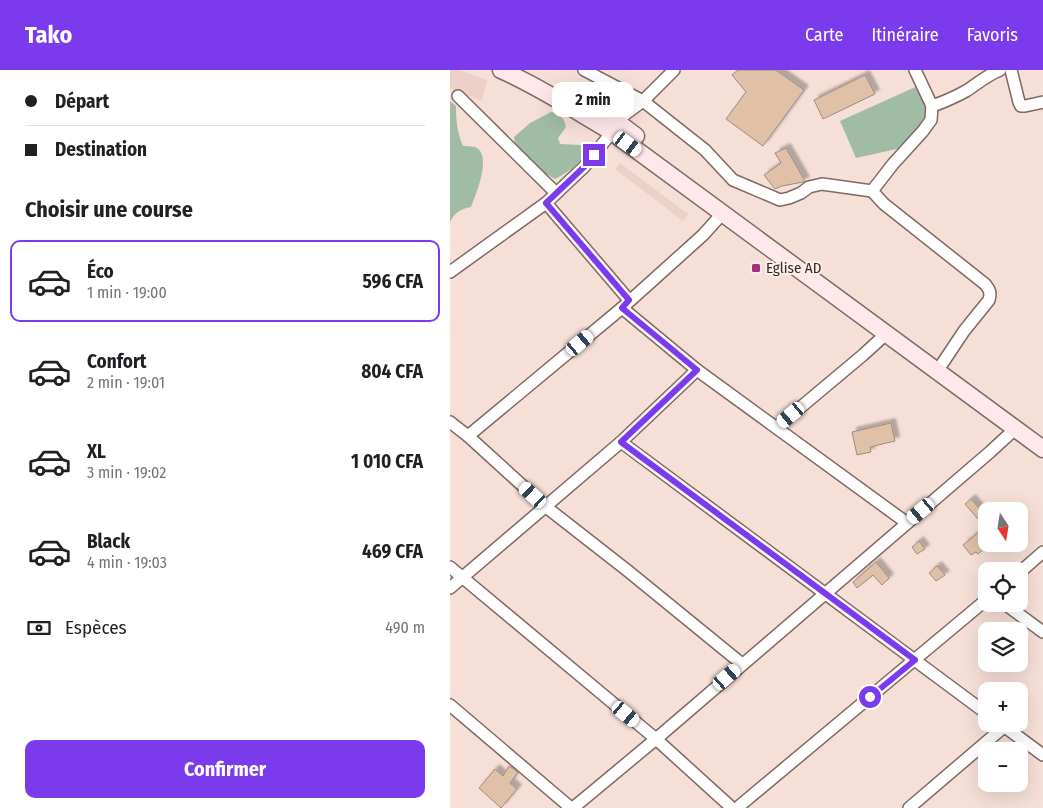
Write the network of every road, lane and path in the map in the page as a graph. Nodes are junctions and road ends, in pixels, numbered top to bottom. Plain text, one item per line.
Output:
1 (500, 70) edge
2 (524, 70) edge
3 (584, 70) edge
4 (674, 70) edge
5 (915, 70) edge
6 (1000, 70) edge
7 (1011, 70) edge
8 (458, 96) dead end
9 (643, 101) junction
10 (1043, 102) edge
11 (932, 106) junction
12 (614, 127) junction
13 (872, 191) junction
14 (556, 193) junction
15 (546, 203) junction
16 (722, 214) junction
17 (450, 272) edge
18 (625, 304) junction
19 (886, 334) junction
20 (942, 364) junction
21 (697, 370) junction
22 (450, 422) edge
23 (777, 427) junction
24 (1015, 429) junction
25 (468, 436) junction
26 (1043, 439) edge
27 (621, 442) junction
28 (1043, 449) edge
29 (546, 506) junction
30 (907, 523) junction
31 (1043, 552) edge
32 (1028, 565) edge
33 (450, 567) edge
34 (463, 578) junction
35 (450, 588) edge
36 (825, 593) junction
37 (978, 607) edge
38 (1016, 612) edge
39 (1043, 632) edge
40 (915, 660) junction
41 (742, 664) junction
42 (450, 705) edge
43 (978, 707) edge
44 (995, 732) edge
45 (1012, 732) edge
46 (656, 739) junction
47 (1043, 755) edge
48 (572, 808) edge
49 (732, 808) edge
50 (737, 808) edge
51 (909, 808) edge

1 - 12 street
2 - 12 street
3 - 9 street
4 - 9 street
5 - 11 street
6 - 11 street
7 - 10 street
8 - 14 street
9 - 12 street
9 - 13 street
11 - 13 street
12 - 14 street
12 - 16 street
12 - 20 street
13 - 20 street
14 - 15 street
15 - 17 street
15 - 18 street
16 - 18 street
16 - 19 street
18 - 21 street
18 - 25 street
19 - 23 street
19 - 24 street
20 - 26 street
21 - 23 street
21 - 27 street
22 - 25 street
23 - 30 street
24 - 28 street
24 - 30 street
25 - 29 street
27 - 29 street
27 - 36 street
29 - 34 street
29 - 41 street
30 - 36 street
31 - 32 street
33 - 34 street
34 - 35 street
34 - 46 street
36 - 40 street
36 - 41 street
37 - 40 street
38 - 39 street
40 - 43 street
40 - 50 street
41 - 46 street
42 - 48 street
44 - 51 street
45 - 47 street
46 - 48 street
46 - 49 street

